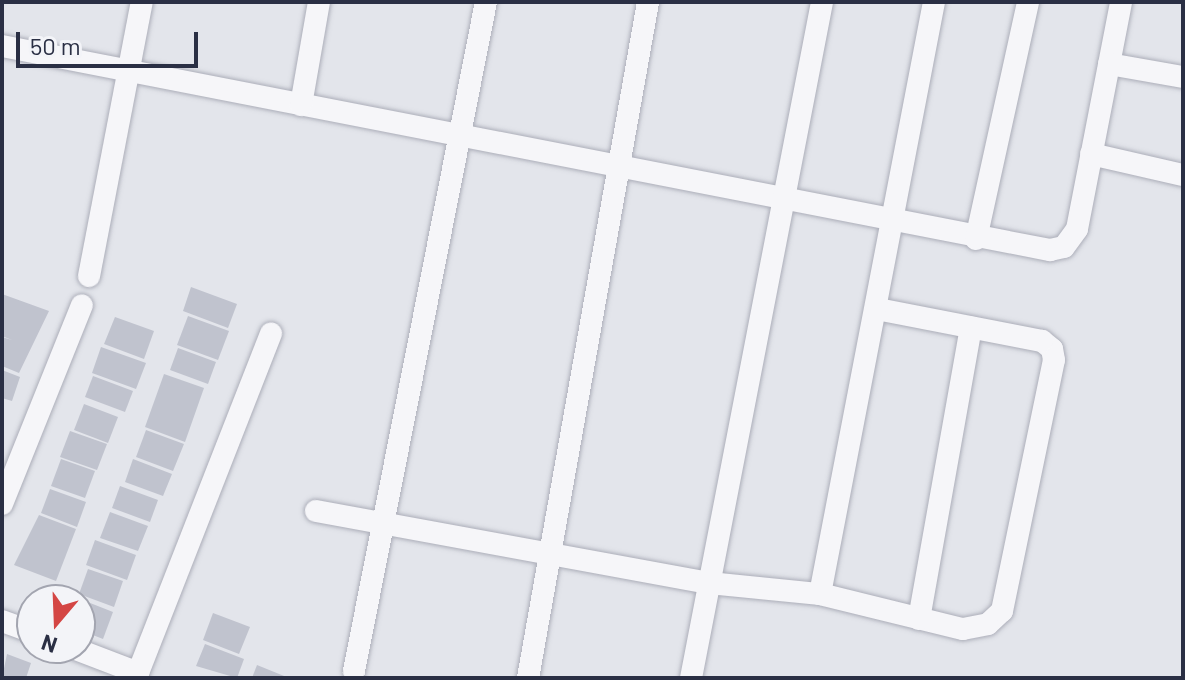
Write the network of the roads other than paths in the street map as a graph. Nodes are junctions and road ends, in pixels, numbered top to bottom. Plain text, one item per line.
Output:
1 (142, 2) edge
2 (319, 2) edge
3 (486, 2) edge
4 (648, 2) edge
5 (822, 2) edge
6 (934, 2) edge
7 (1028, 2) edge
8 (1121, 2) edge
9 (2, 46) edge
10 (1109, 64) junction
11 (130, 73) junction
12 (1183, 77) edge
13 (301, 105) junction
14 (461, 134) junction
15 (1091, 154) junction
16 (617, 167) junction
17 (1183, 175) edge
18 (782, 198) junction
19 (895, 223) junction
20 (976, 239) junction
21 (89, 276) dead end
22 (82, 305) dead end
23 (877, 309) junction
24 (971, 328) junction
25 (271, 333) dead end
26 (2, 504) edge
27 (316, 511) dead end
28 (380, 523) junction
29 (549, 551) junction
30 (709, 583) junction
31 (820, 594) junction
32 (919, 619) junction
33 (96, 658) edge
34 (354, 671) dead end
35 (137, 676) edge
36 (528, 678) edge
37 (691, 678) edge

1 - 11 street
2 - 13 street
3 - 14 street
4 - 16 street
5 - 18 street
6 - 19 street
7 - 20 street
8 - 10 street
9 - 11 street
10 - 12 street
10 - 15 street
11 - 13 street
11 - 21 street
13 - 14 street
14 - 16 street
14 - 28 street
15 - 17 street
15 - 20 street
16 - 18 street
16 - 29 street
18 - 19 street
18 - 30 street
19 - 20 street
19 - 23 street
22 - 26 street
23 - 24 street
23 - 31 street
24 - 32 street
24 - 32 street
25 - 35 street
27 - 28 street
28 - 29 street
28 - 34 street
29 - 30 street
29 - 36 street
30 - 31 street
30 - 37 street
31 - 32 street
33 - 35 street

